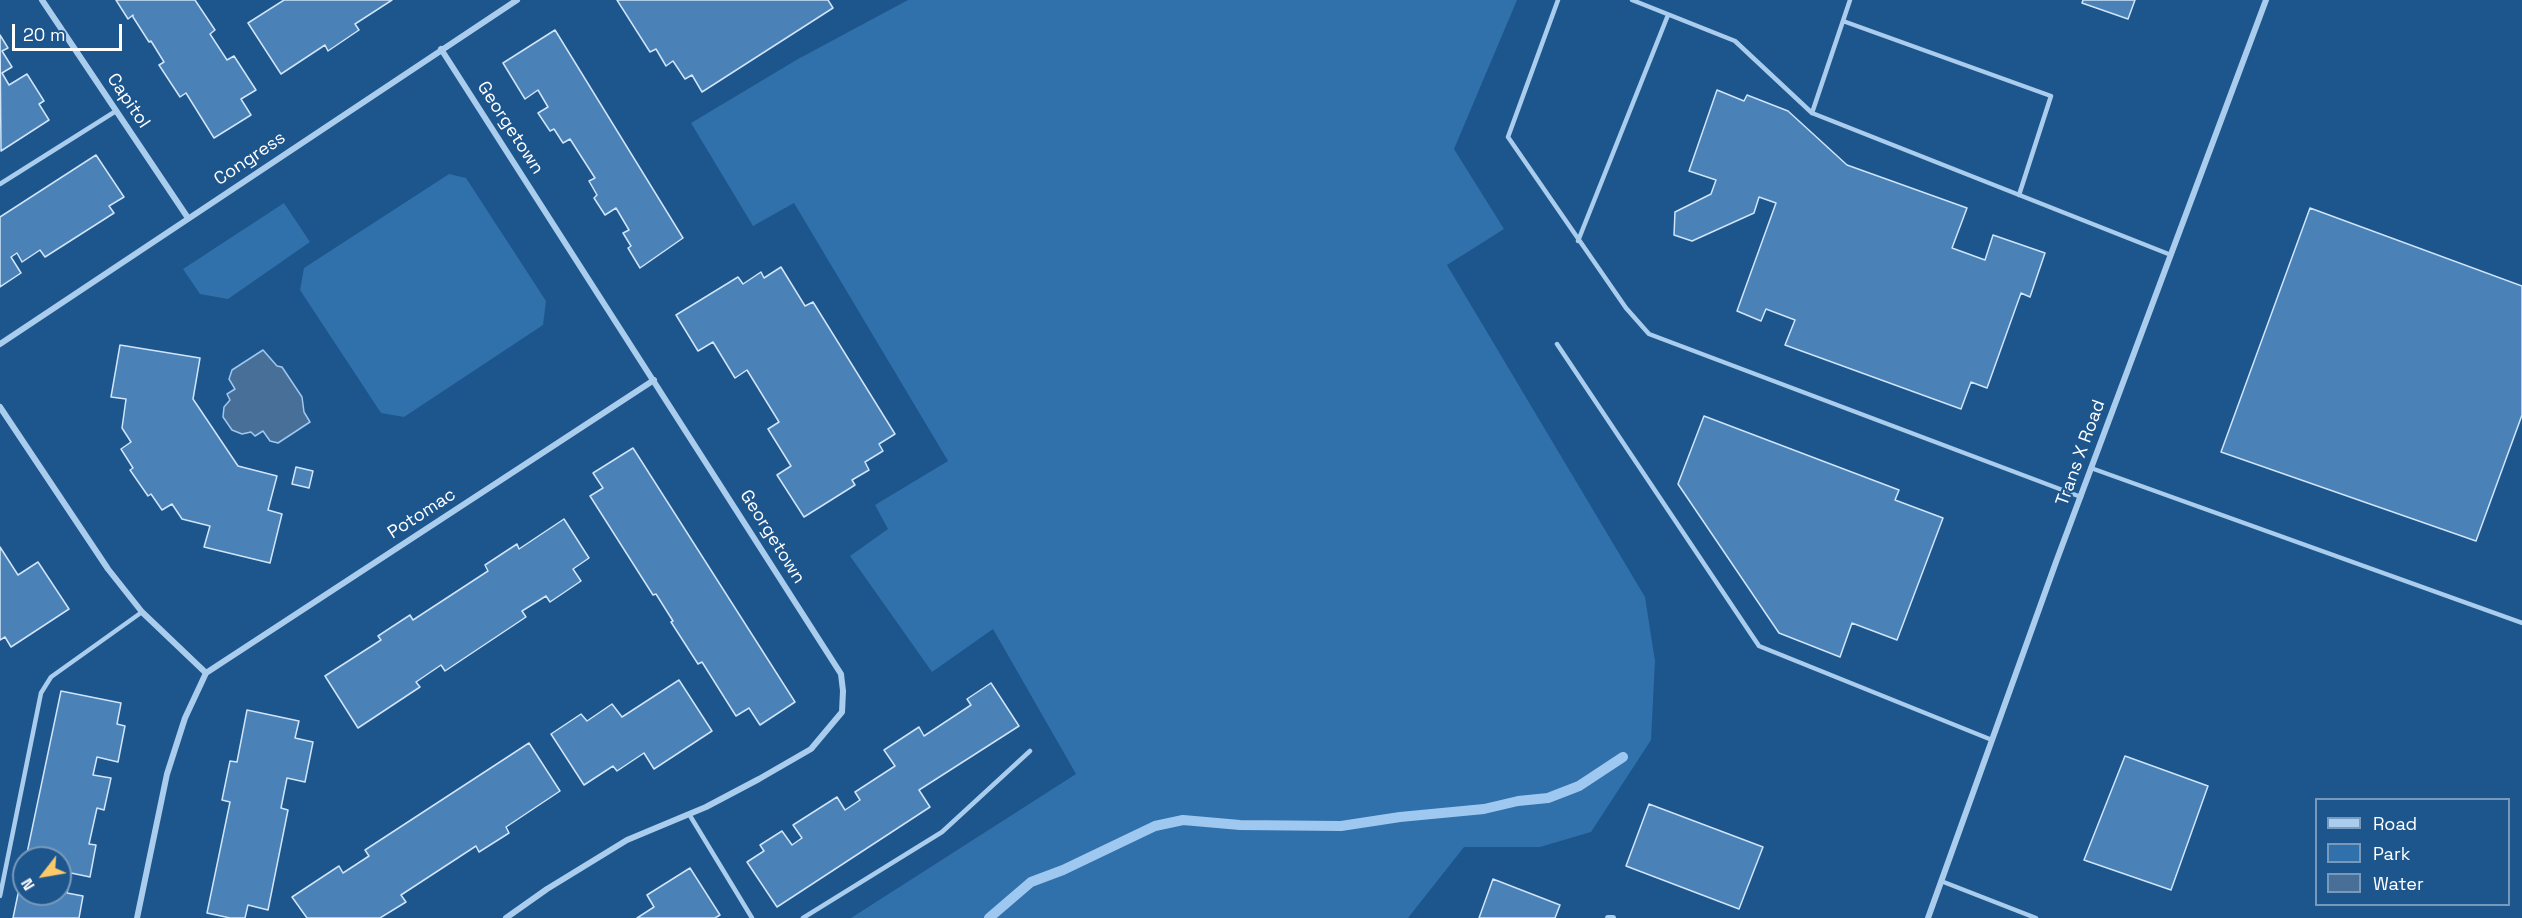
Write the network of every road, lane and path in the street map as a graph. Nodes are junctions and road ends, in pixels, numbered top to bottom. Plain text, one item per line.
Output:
1 (42, 0) edge
2 (517, 0) edge
3 (1558, 0) edge
4 (1632, 0) edge
5 (1850, 0) edge
6 (2266, 0) edge
7 (1668, 15) junction
8 (1843, 21) junction
9 (441, 49) junction
10 (116, 111) junction
11 (1812, 113) junction
12 (0, 184) edge
13 (2019, 195) junction
14 (188, 218) junction
15 (1578, 241) junction
16 (2171, 255) junction
17 (0, 344) edge
18 (1557, 344) dead end
19 (654, 380) junction
20 (0, 407) edge
21 (2091, 468) junction
22 (2081, 497) junction
23 (142, 612) junction
24 (2522, 623) edge
25 (206, 673) junction
26 (1992, 741) junction
27 (1030, 751) dead end
28 (689, 814) junction
29 (1941, 881) junction
30 (0, 896) edge
31 (137, 918) edge
32 (506, 918) edge
33 (752, 918) edge
34 (803, 918) edge
35 (1608, 918) edge
36 (1613, 918) edge
37 (1928, 918) edge
38 (2036, 918) edge

1 - 10 street, Capitol
2 - 9 street, Congress
3 - 15 lane
4 - 7 lane
5 - 8 lane
6 - 16 street, Trans X Road
7 - 11 lane
7 - 15 lane
8 - 11 lane
8 - 13 lane
9 - 14 street, Congress
9 - 19 street, Georgetown
10 - 12 lane
10 - 14 street, Capitol
11 - 13 lane
13 - 16 lane
14 - 17 street, Congress
15 - 22 lane
16 - 21 street, Trans X Road
18 - 26 lane
19 - 25 street, Potomac
19 - 28 street, Georgetown
20 - 23 street
21 - 22 street, Trans X Road
21 - 24 lane
22 - 26 street, Trans X Road
23 - 25 street
23 - 30 lane
25 - 31 street
26 - 29 street, Trans X Road
27 - 34 lane
28 - 32 street, Georgetown
28 - 33 lane
29 - 37 street, Trans X Road
29 - 38 lane
35 - 36 street

